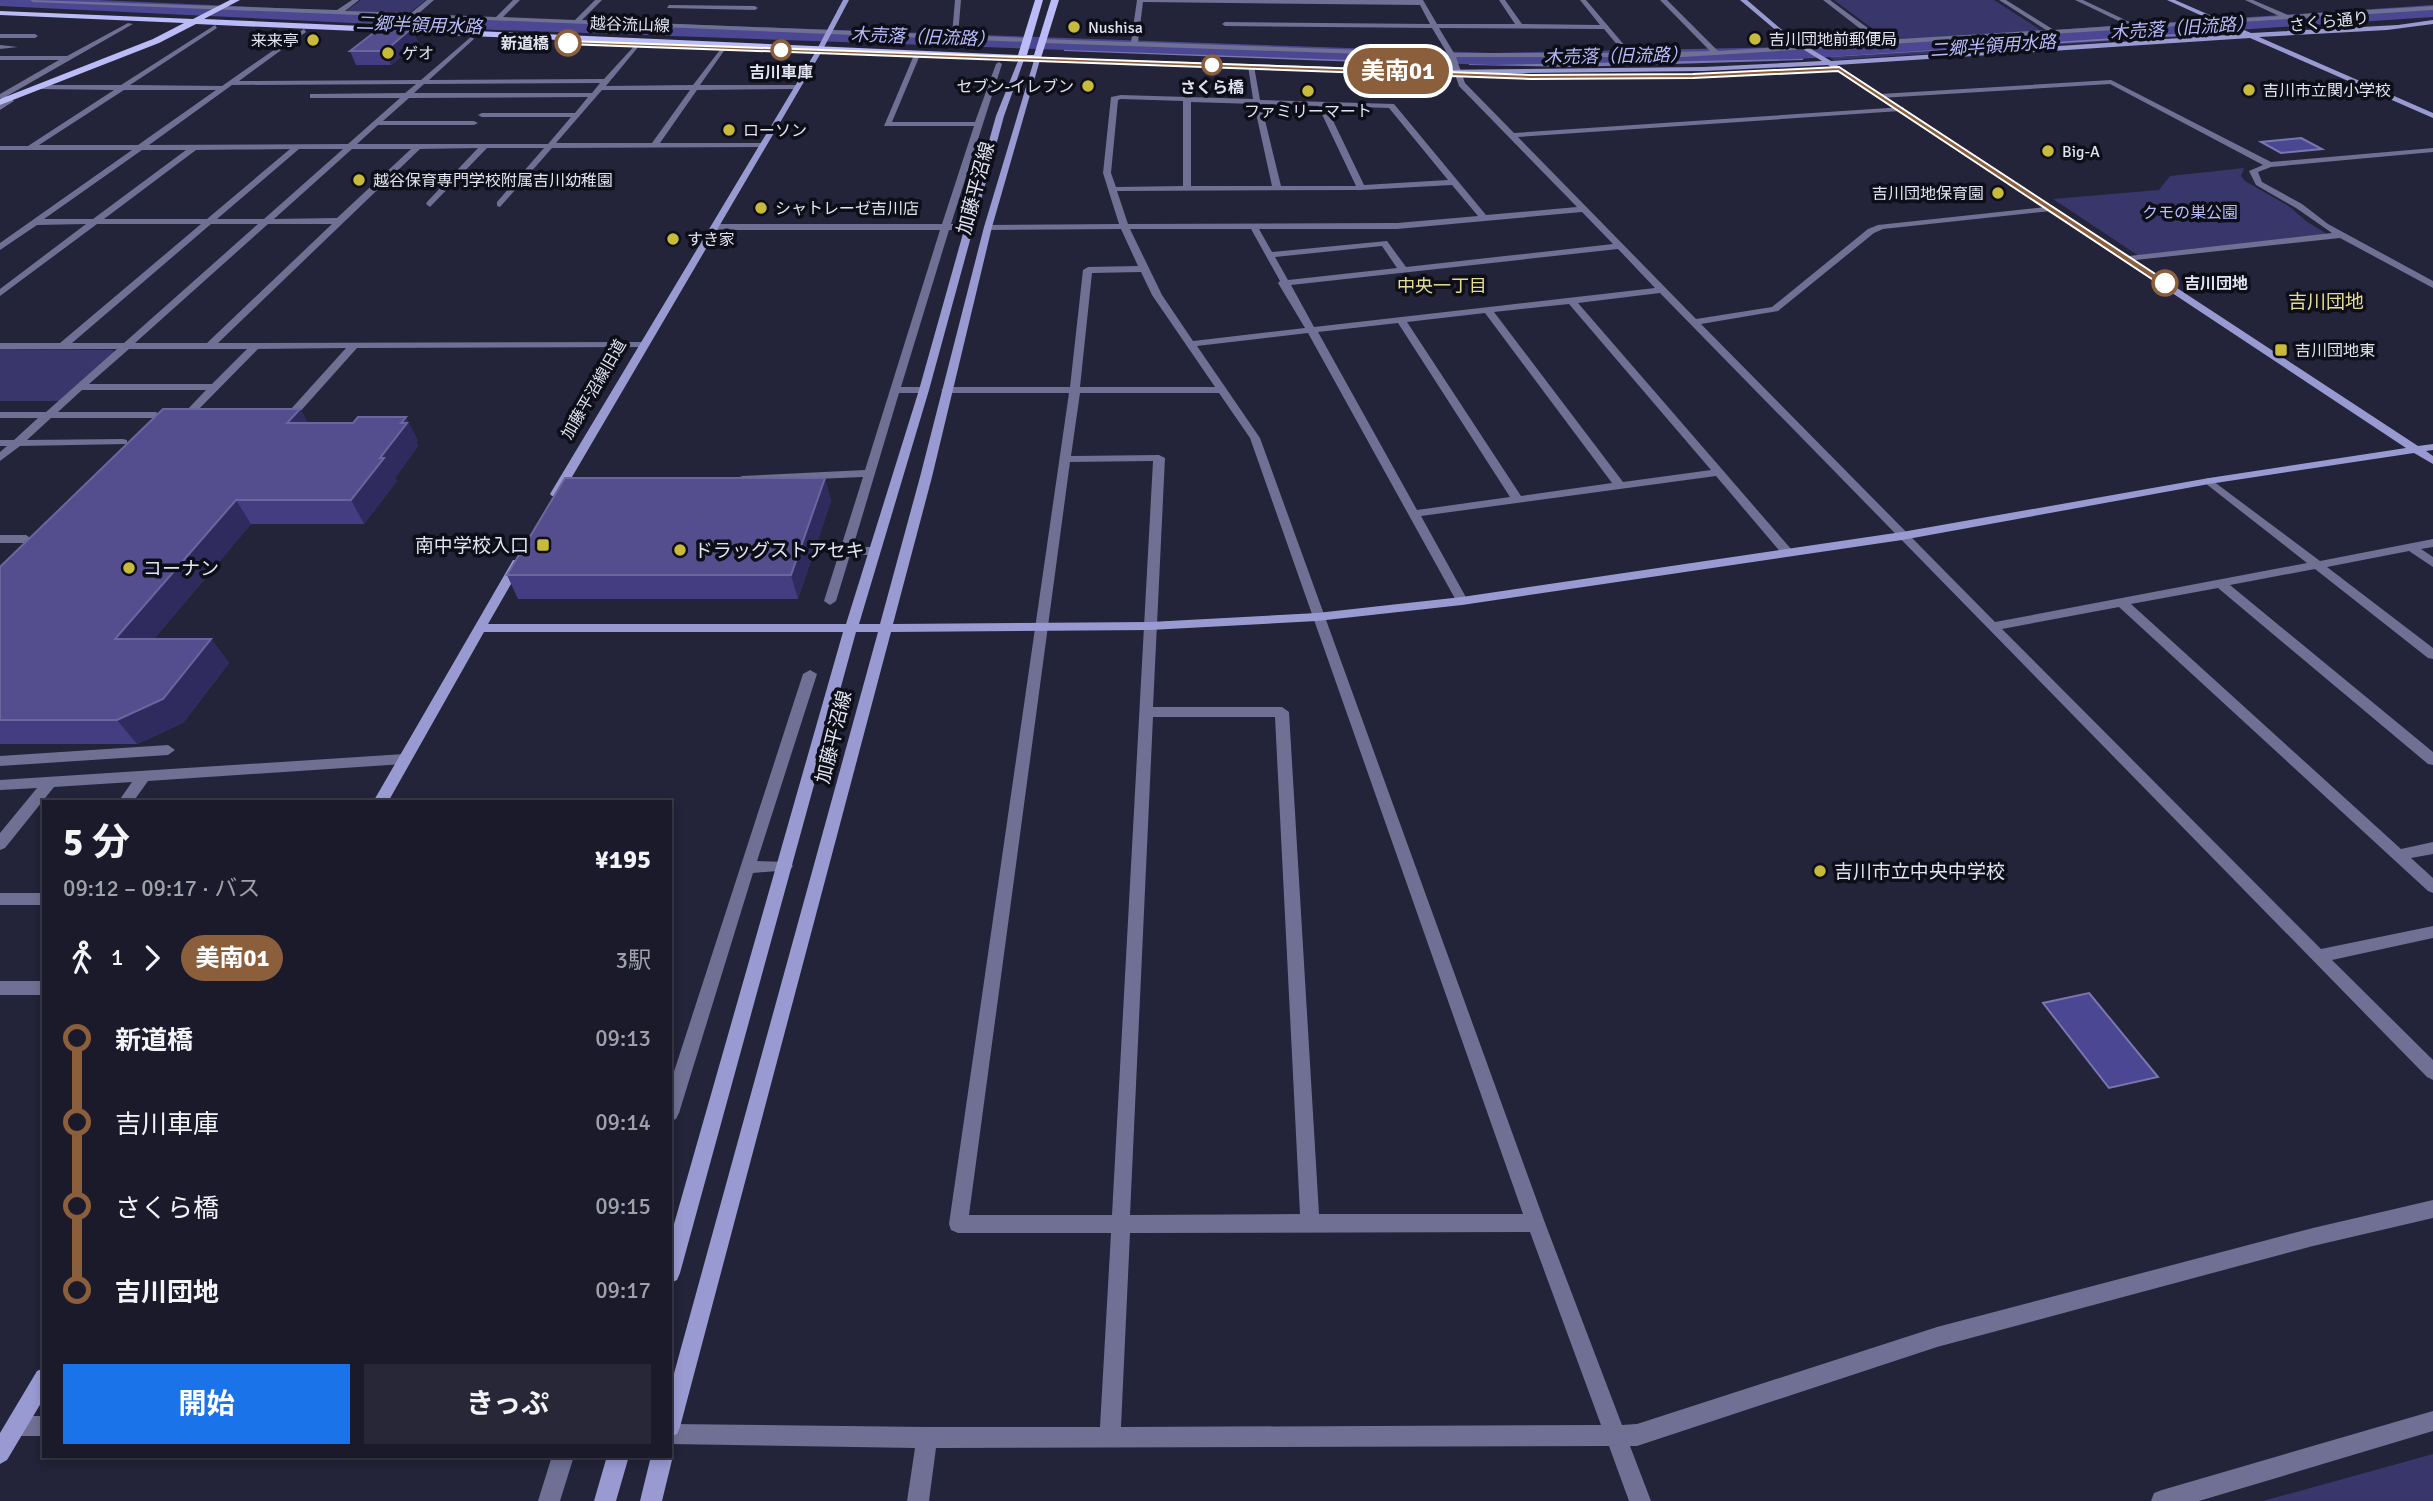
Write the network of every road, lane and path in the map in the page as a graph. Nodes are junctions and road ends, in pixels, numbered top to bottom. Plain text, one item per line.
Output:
1 (33, 0) edge
2 (155, 0) edge
3 (236, 0) edge
4 (356, 0) edge
5 (431, 0) edge
6 (517, 0) edge
7 (599, 0) edge
8 (676, 0) edge
9 (761, 0) edge
10 (846, 0) edge
11 (958, 0) edge
12 (1039, 0) edge
13 (1055, 0) edge
14 (1226, 0) edge
15 (1502, 0) edge
16 (1583, 0) edge
17 (1663, 0) edge
18 (1743, 0) edge
19 (1826, 0) edge
20 (2002, 0) edge
21 (2078, 0) edge
22 (2170, 0) edge
23 (2248, 0) edge
24 (2378, 0) edge
25 (2417, 0) edge
26 (83, 1) edge
27 (1421, 2) edge
28 (146, 5) junction
29 (670, 8) junction
30 (755, 8) junction
31 (2433, 8) edge
32 (220, 9) junction
33 (2402, 10) junction
34 (337, 13) junction
35 (0, 15) edge
36 (410, 17) junction
37 (2289, 18) junction
38 (496, 20) junction
39 (195, 22) junction
40 (2433, 22) edge
41 (575, 23) junction
42 (2225, 23) junction
43 (130, 24) junction
44 (1225, 24) junction
45 (2396, 26) junction
46 (215, 27) junction
47 (653, 27) junction
48 (1435, 27) junction
49 (1520, 27) junction
50 (1605, 27) junction
51 (2137, 28) junction
52 (738, 30) junction
53 (304, 31) junction
54 (829, 33) junction
55 (2055, 33) junction
56 (2251, 35) junction
57 (0, 36) edge
58 (35, 36) dead end
59 (955, 37) junction
60 (472, 38) junction
61 (1042, 41) junction
62 (2265, 41) junction
63 (1134, 44) junction
64 (1885, 44) junction
65 (637, 46) junction
66 (0, 47) edge
67 (15, 47) dead end
68 (821, 47) junction
69 (723, 48) junction
70 (1225, 48) junction
71 (1027, 50) junction
72 (1806, 50) junction
73 (1716, 54) junction
74 (917, 55) junction
75 (1629, 55) junction
76 (0, 58) edge
77 (68, 58) junction
78 (1827, 62) junction
79 (999, 64) dead end
80 (1455, 65) junction
81 (1251, 66) junction
82 (1839, 69) junction
83 (422, 82) junction
84 (0, 83) edge
85 (23, 83) junction
86 (227, 86) junction
87 (39, 87) junction
88 (695, 87) junction
89 (796, 87) junction
90 (600, 88) junction
91 (120, 89) junction
92 (313, 96) dead end
93 (408, 96) junction
94 (1880, 96) junction
95 (3, 98) edge
96 (1187, 99) junction
97 (1257, 101) junction
98 (1321, 104) junction
99 (0, 108) edge
100 (1900, 109) junction
101 (482, 115) dead end
102 (577, 115) junction
103 (2433, 116) edge
104 (378, 123) junction
105 (474, 123) dead end
106 (978, 124) junction
107 (1512, 135) junction
108 (763, 145) junction
109 (549, 146) junction
110 (654, 146) junction
111 (417, 147) junction
112 (484, 147) junction
113 (0, 148) edge
114 (30, 148) junction
115 (139, 148) junction
116 (193, 148) junction
117 (296, 148) junction
118 (351, 148) junction
119 (970, 149) junction
120 (991, 149) junction
121 (2433, 150) edge
122 (2270, 165) junction
123 (1454, 182) junction
124 (1187, 188) junction
125 (1277, 188) junction
126 (1361, 188) junction
127 (1111, 189) junction
128 (430, 204) dead end
129 (500, 204) dead end
130 (2051, 208) junction
131 (1583, 209) junction
132 (1485, 219) junction
133 (268, 220) junction
134 (341, 220) junction
135 (210, 221) junction
136 (35, 222) junction
137 (95, 222) junction
138 (715, 227) junction
139 (947, 227) junction
140 (970, 227) junction
141 (1126, 227) junction
142 (1254, 227) junction
143 (988, 228) junction
144 (2341, 235) junction
145 (1620, 246) junction
146 (0, 247) edge
147 (1268, 255) junction
148 (2129, 259) junction
149 (1142, 269) junction
150 (1403, 270) junction
151 (1283, 282) junction
152 (2433, 285) edge
153 (1663, 290) junction
154 (0, 293) edge
155 (1572, 301) junction
156 (1487, 310) junction
157 (1401, 320) junction
158 (1695, 323) junction
159 (1311, 331) junction
160 (1191, 344) junction
161 (257, 345) junction
162 (355, 345) junction
163 (643, 345) junction
164 (0, 346) edge
165 (62, 346) junction
166 (126, 346) junction
167 (209, 346) junction
168 (79, 387) junction
169 (215, 387) junction
170 (1075, 389) junction
171 (894, 390) junction
172 (924, 390) junction
173 (946, 390) junction
174 (1222, 390) junction
175 (204, 411) edge
176 (268, 411) edge
177 (0, 415) edge
178 (48, 415) junction
179 (156, 415) edge
180 (123, 442) dead end
181 (0, 443) edge
182 (17, 443) junction
183 (2433, 447) edge
184 (2415, 449) junction
185 (0, 457) edge
186 (1064, 459) junction
187 (2433, 461) edge
188 (870, 472) junction
189 (1718, 472) junction
190 (735, 479) edge
191 (2209, 481) junction
192 (1620, 486) junction
193 (573, 487) edge
194 (559, 488) junction
195 (1518, 500) junction
196 (547, 510) edge
197 (1413, 514) junction
198 (1902, 536) junction
199 (0, 539) edge
200 (26, 539) edge
201 (2433, 543) edge
202 (2411, 547) junction
203 (846, 551) junction
204 (874, 551) junction
205 (1787, 552) junction
206 (522, 553) edge
207 (2433, 563) edge
208 (2317, 565) junction
209 (2221, 584) junction
210 (830, 601) dead end
211 (1462, 601) junction
212 (2122, 603) junction
213 (1317, 617) junction
214 (1150, 626) junction
215 (1992, 626) junction
216 (480, 628) junction
217 (851, 628) junction
218 (1040, 628) junction
219 (884, 629) junction
220 (2433, 655) edge
221 (810, 674) dead end
222 (1146, 712) junction
223 (168, 750) dead end
224 (404, 759) junction
225 (2433, 760) edge
226 (0, 761) edge
227 (145, 774) junction
228 (51, 781) junction
229 (0, 785) edge
230 (126, 800) edge
231 (381, 800) edge
232 (0, 844) edge
233 (2433, 848) edge
234 (2399, 855) junction
235 (785, 866) junction
236 (747, 867) junction
237 (2433, 887) edge
238 (0, 899) edge
239 (42, 899) edge
240 (2433, 932) edge
241 (2318, 956) junction
242 (0, 988) edge
243 (42, 989) edge
244 (2433, 1072) edge
245 (672, 1107) edge
246 (2433, 1209) edge
247 (1536, 1223) junction
248 (1120, 1224) junction
249 (1310, 1224) junction
250 (672, 1266) edge
251 (42, 1381) edge
252 (672, 1420) edge
253 (2433, 1421) edge
254 (16, 1426) junction
255 (42, 1426) edge
256 (672, 1434) edge
257 (1110, 1436) junction
258 (1613, 1436) junction
259 (927, 1438) junction
260 (0, 1453) edge
261 (562, 1458) edge
262 (617, 1458) edge
263 (662, 1458) edge
264 (549, 1501) edge
265 (605, 1501) edge
266 (650, 1501) edge
267 (918, 1501) edge
268 (1640, 1501) edge
269 (2162, 1501) edge

1 - 26 street
2 - 28 street
3 - 32 main road, 越谷流山線
4 - 34 street
5 - 36 street
6 - 38 street
7 - 41 street
8 - 29 street
9 - 30 street
10 - 54 street, 加藤平沼線旧道
11 - 59 street
12 - 71 main road
13 - 61 main road
14 - 27 street
14 - 44 street
14 - 63 street
15 - 49 street
16 - 50 street
17 - 73 street
18 - 72 street
19 - 64 street
20 - 55 street
21 - 51 street
22 - 42 street
23 - 37 street
24 - 33 street
25 - 31 street
26 - 28 street
27 - 48 street
28 - 32 street
29 - 30 street
29 - 47 street
30 - 52 street
31 - 33 street
32 - 34 street
32 - 39 main road, 越谷流山線
33 - 37 street
34 - 36 street
35 - 39 main road
35 - 43 main road
36 - 38 street
37 - 42 street
38 - 41 street
39 - 43 main road
39 - 46 main road, 越谷流山線
39 - 68 main road, 越谷流山線
39 - 87 main road, 越谷流山線
40 - 45 street, さくら通り
41 - 47 street
42 - 51 street
42 - 56 street
43 - 77 street
44 - 48 street
44 - 70 street
45 - 56 street, さくら通り
45 - 62 street, さくら通り
46 - 53 main road, 越谷流山線
46 - 91 street
47 - 52 street
48 - 49 street
48 - 80 street
49 - 50 street
50 - 75 street
51 - 55 street
52 - 54 street
53 - 60 main road, 越谷流山線
53 - 86 street
54 - 59 street
54 - 68 street, 加藤平沼線旧道
55 - 64 street
56 - 62 street
56 - 78 street, さくら通り
57 - 58 street
59 - 71 street
60 - 65 main road, 越谷流山線
60 - 83 street
61 - 63 street
61 - 71 main road
62 - 82 street, さくら通り
62 - 103 street
63 - 70 street
64 - 72 street
65 - 69 main road, 越谷流山線
65 - 90 street
66 - 67 street
68 - 69 main road, 越谷流山線
68 - 71 main road, 越谷流山線
68 - 74 main road, 越谷流山線
68 - 89 street, 加藤平沼線旧道
69 - 88 street
70 - 80 street
71 - 74 main road, 越谷流山線
71 - 81 street, さくら通り
71 - 120 street, 加藤平沼線
71 - 143 street, 加藤平沼線
72 - 73 street
72 - 78 street
73 - 75 street
74 - 106 street
75 - 80 street
76 - 77 street
77 - 85 street
78 - 80 street, さくら通り
78 - 82 street
79 - 106 street
80 - 81 street, さくら通り
80 - 82 street, さくら通り
80 - 107 street
81 - 97 street
82 - 94 street
83 - 86 street
83 - 90 street
83 - 93 street
84 - 85 street
85 - 95 street
86 - 91 street
86 - 115 street
87 - 91 street
87 - 95 main road, 越谷流山線
88 - 89 street
88 - 90 street
88 - 110 street
89 - 108 street, 加藤平沼線旧道
90 - 93 street
90 - 102 street
91 - 114 street
92 - 93 street
93 - 104 street
94 - 100 street
94 - 122 street
95 - 99 street
96 - 97 street
96 - 124 street
96 - 127 street
97 - 98 street
97 - 125 street
98 - 123 street
98 - 126 street
100 - 107 street
100 - 130 street
101 - 102 street
102 - 109 street
104 - 105 street
104 - 118 street
106 - 119 street
107 - 131 street
108 - 110 street
108 - 138 street, 加藤平沼線旧道
109 - 110 street
109 - 112 street
109 - 129 street
111 - 112 street
111 - 118 street
111 - 134 street
112 - 128 street
113 - 114 street
114 - 115 street
115 - 116 street
115 - 136 street
116 - 117 street
116 - 137 street
117 - 118 street
117 - 135 street
118 - 133 street
119 - 120 street
119 - 139 street
120 - 140 street, 加藤平沼線
121 - 122 street
122 - 144 street
123 - 126 street
123 - 132 street
124 - 125 street
124 - 127 street
125 - 126 street
127 - 141 street
130 - 148 street
130 - 158 street
131 - 132 street
131 - 145 street
132 - 142 street
133 - 134 street
133 - 135 street
133 - 166 street
134 - 167 street
135 - 137 street
135 - 165 street
136 - 137 street
136 - 146 street
137 - 154 street
138 - 139 street
138 - 163 street, 加藤平沼線旧道
139 - 140 street
139 - 171 street
140 - 172 street, 加藤平沼線
141 - 142 street
141 - 143 street
141 - 149 street
142 - 147 street
143 - 173 street, 加藤平沼線
144 - 148 street
144 - 152 street
145 - 150 street
145 - 153 street
147 - 150 street
147 - 151 street
148 - 184 street
149 - 160 street
149 - 170 street
150 - 151 street
151 - 159 street
153 - 155 street
153 - 158 street
155 - 156 street
155 - 189 street
156 - 157 street
156 - 192 street
157 - 159 street
157 - 195 street
158 - 198 street
159 - 160 street
159 - 197 street
160 - 174 street
161 - 162 street
161 - 167 street
161 - 169 street
162 - 163 street
162 - 176 street
163 - 194 street, 加藤平沼線旧道
164 - 165 street
165 - 166 street
166 - 167 street
166 - 168 street
168 - 169 street
168 - 178 street
169 - 175 street
170 - 173 street
170 - 174 street
170 - 186 street
171 - 172 street
171 - 188 street
172 - 204 street, 加藤平沼線
173 - 219 street, 加藤平沼線
174 - 213 street
177 - 178 street
178 - 179 street
178 - 182 street
180 - 182 street
181 - 182 street
182 - 185 street
183 - 184 street
184 - 187 street
184 - 191 street
186 - 214 street
186 - 218 street
188 - 190 street
188 - 203 street
189 - 192 street
189 - 205 street
191 - 198 street
191 - 208 street
192 - 195 street
193 - 194 street
194 - 196 street, 加藤平沼線旧道
195 - 197 street
197 - 211 street
198 - 205 street
198 - 215 street
199 - 200 street
201 - 202 street
202 - 207 street
202 - 208 street
203 - 204 street
203 - 210 street
204 - 217 street, 加藤平沼線
205 - 211 street
206 - 216 street
208 - 209 street
208 - 220 street
209 - 212 street
209 - 225 street
211 - 213 street
212 - 215 street
212 - 234 street
213 - 214 street
213 - 247 street
214 - 218 street
214 - 222 street
215 - 241 street
216 - 217 street
216 - 224 street
217 - 219 street
217 - 235 street, 加藤平沼線
218 - 219 street
218 - 248 street
219 - 252 street, 加藤平沼線
221 - 236 street
222 - 248 street
222 - 249 street
223 - 226 street
224 - 227 street
224 - 231 street
227 - 228 street
227 - 230 street
228 - 229 street
228 - 232 street
233 - 234 street
234 - 237 street
235 - 236 street
235 - 250 street, 加藤平沼線
236 - 245 street
238 - 239 street
240 - 241 street
241 - 244 street
242 - 243 street
246 - 258 street
247 - 249 street
247 - 258 street
248 - 249 street
248 - 257 street
251 - 254 street
253 - 269 street
254 - 255 street
254 - 260 street
256 - 259 street
257 - 258 street
257 - 259 street
258 - 268 street
259 - 267 street
261 - 264 street
262 - 265 street
263 - 266 street

